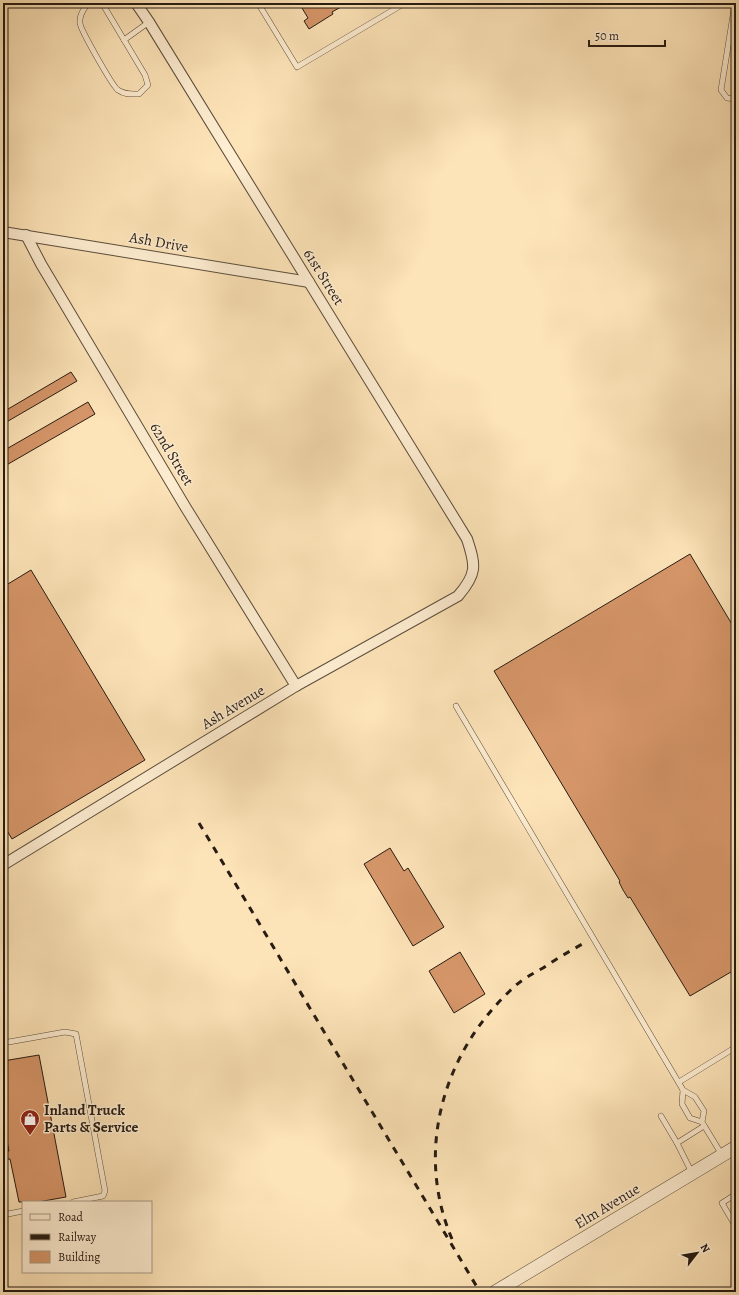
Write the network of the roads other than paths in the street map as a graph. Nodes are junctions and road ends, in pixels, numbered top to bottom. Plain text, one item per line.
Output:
1 (88, 3) edge
2 (102, 3) edge
3 (136, 3) edge
4 (258, 3) edge
5 (405, 3) edge
6 (735, 3) edge
7 (149, 22) junction
8 (124, 40) junction
9 (736, 99) edge
10 (3, 232) edge
11 (26, 235) junction
12 (310, 282) junction
13 (473, 573) joint
14 (296, 686) junction
15 (456, 706) dead end
16 (3, 865) edge
17 (3, 1043) edge
18 (736, 1047) edge
19 (679, 1082) junction
20 (683, 1090) junction
21 (661, 1116) dead end
22 (703, 1124) junction
23 (677, 1143) junction
24 (736, 1148) edge
25 (723, 1156) junction
26 (693, 1173) junction
27 (736, 1194) edge
28 (78, 1201) edge
29 (22, 1211) edge
30 (3, 1215) edge
31 (736, 1227) edge
32 (495, 1292) edge

1 - 8 lane
2 - 8 lane
3 - 7 street, 61st Street
4 - 5 lane
6 - 9 lane
7 - 8 lane
7 - 12 street, 61st Street
10 - 11 street, Ash Drive
11 - 12 street, Ash Drive
11 - 14 street, 62nd Street
12 - 13 street, 61st Street
13 - 14 street, Ash Avenue
14 - 16 street, Ash Avenue
15 - 19 lane
17 - 28 lane
18 - 19 lane
19 - 20 lane
20 - 22 lane
20 - 22 lane
21 - 23 lane
22 - 23 lane
22 - 25 lane
23 - 26 lane
24 - 25 street, Elm Avenue
25 - 26 street, Elm Avenue
26 - 32 street, Elm Avenue
27 - 31 lane
29 - 30 lane

